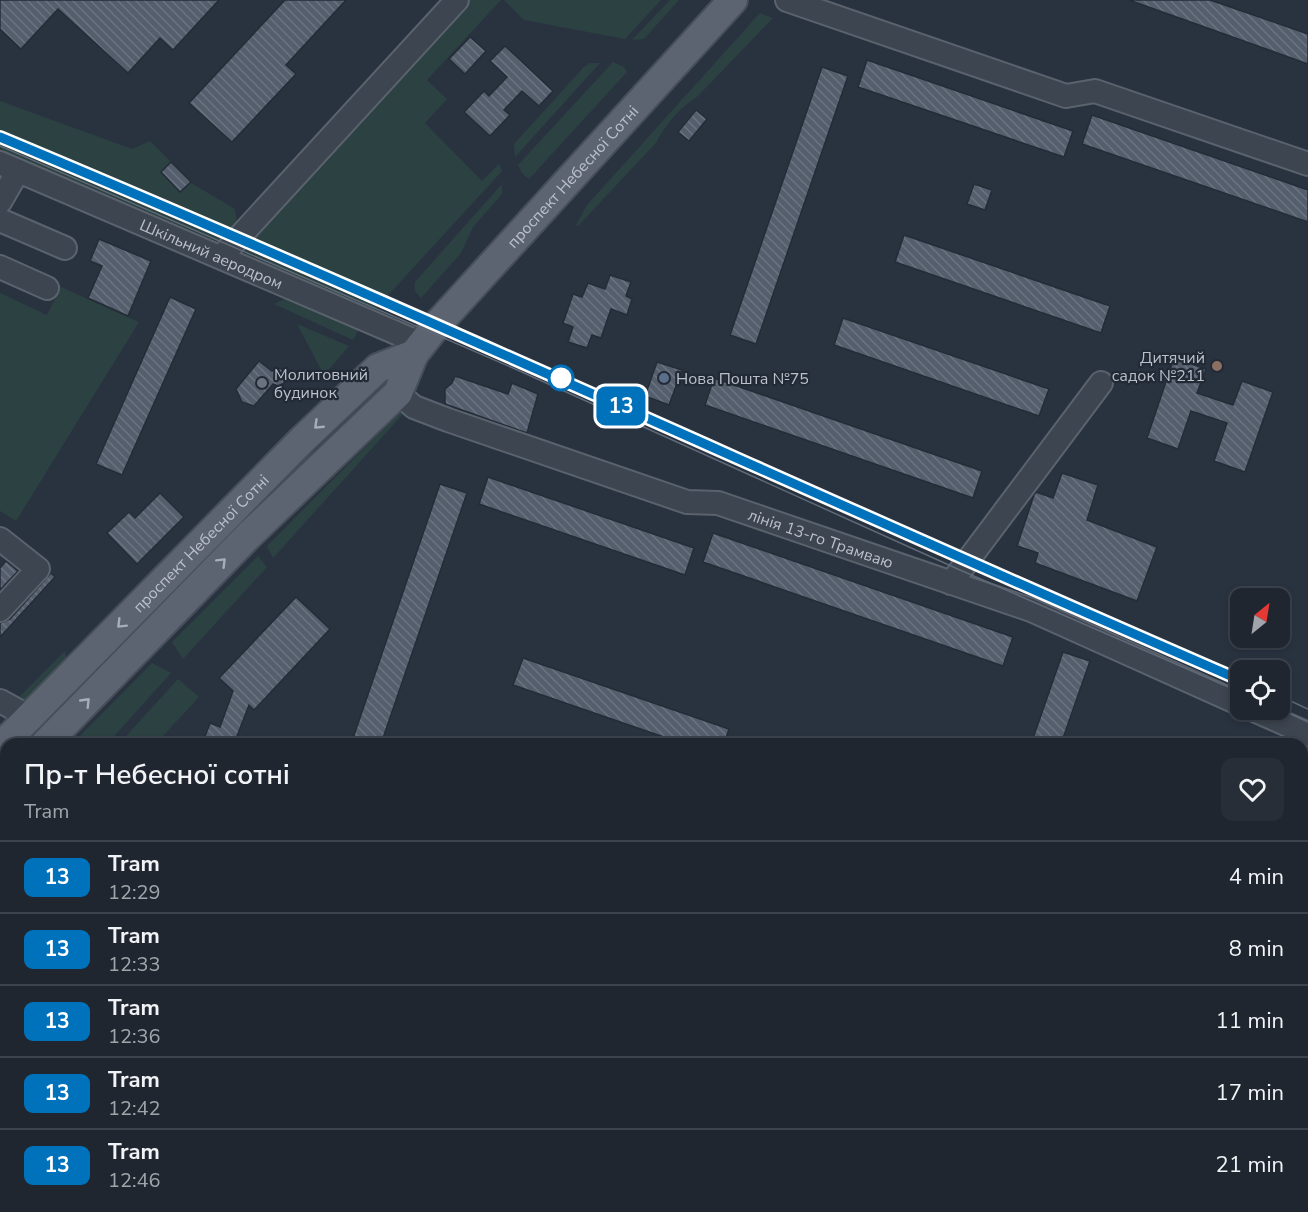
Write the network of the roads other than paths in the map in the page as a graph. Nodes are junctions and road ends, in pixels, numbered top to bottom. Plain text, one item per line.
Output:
1 (457, 0) edge
2 (733, 0) edge
3 (787, 0) edge
4 (1308, 164) edge
5 (9, 167) edge
6 (0, 202) edge
7 (0, 220) edge
8 (65, 248) dead end
9 (221, 258) junction
10 (0, 267) edge
11 (46, 288) dead end
12 (418, 349) junction
13 (1101, 383) dead end
14 (398, 393) junction
15 (3, 547) edge
16 (951, 583) junction
17 (0, 610) edge
18 (1230, 700) edge
19 (0, 701) edge
20 (29, 717) junction
21 (1276, 720) edge
22 (1308, 734) edge
23 (9, 738) edge
24 (51, 738) edge

1 - 9 street
2 - 12 main road, проспект Небесної Сотні
3 - 4 street
5 - 6 street
5 - 9 street, Шкільний аеродром
7 - 8 street
9 - 12 street, Шкільний аеродром
10 - 11 street
12 - 14 main road, проспект Небесної Сотні
12 -> 20 main road, проспект Небесної Сотні
13 - 16 street
14 - 16 street, лінія 13-го Трамваю
24 -> 14 main road, проспект Небесної Сотні
15 - 17 street
16 - 18 street, лінія 13-го Трамваю
19 - 20 street
20 - 23 main road, проспект Небесної Сотні
21 - 22 street

